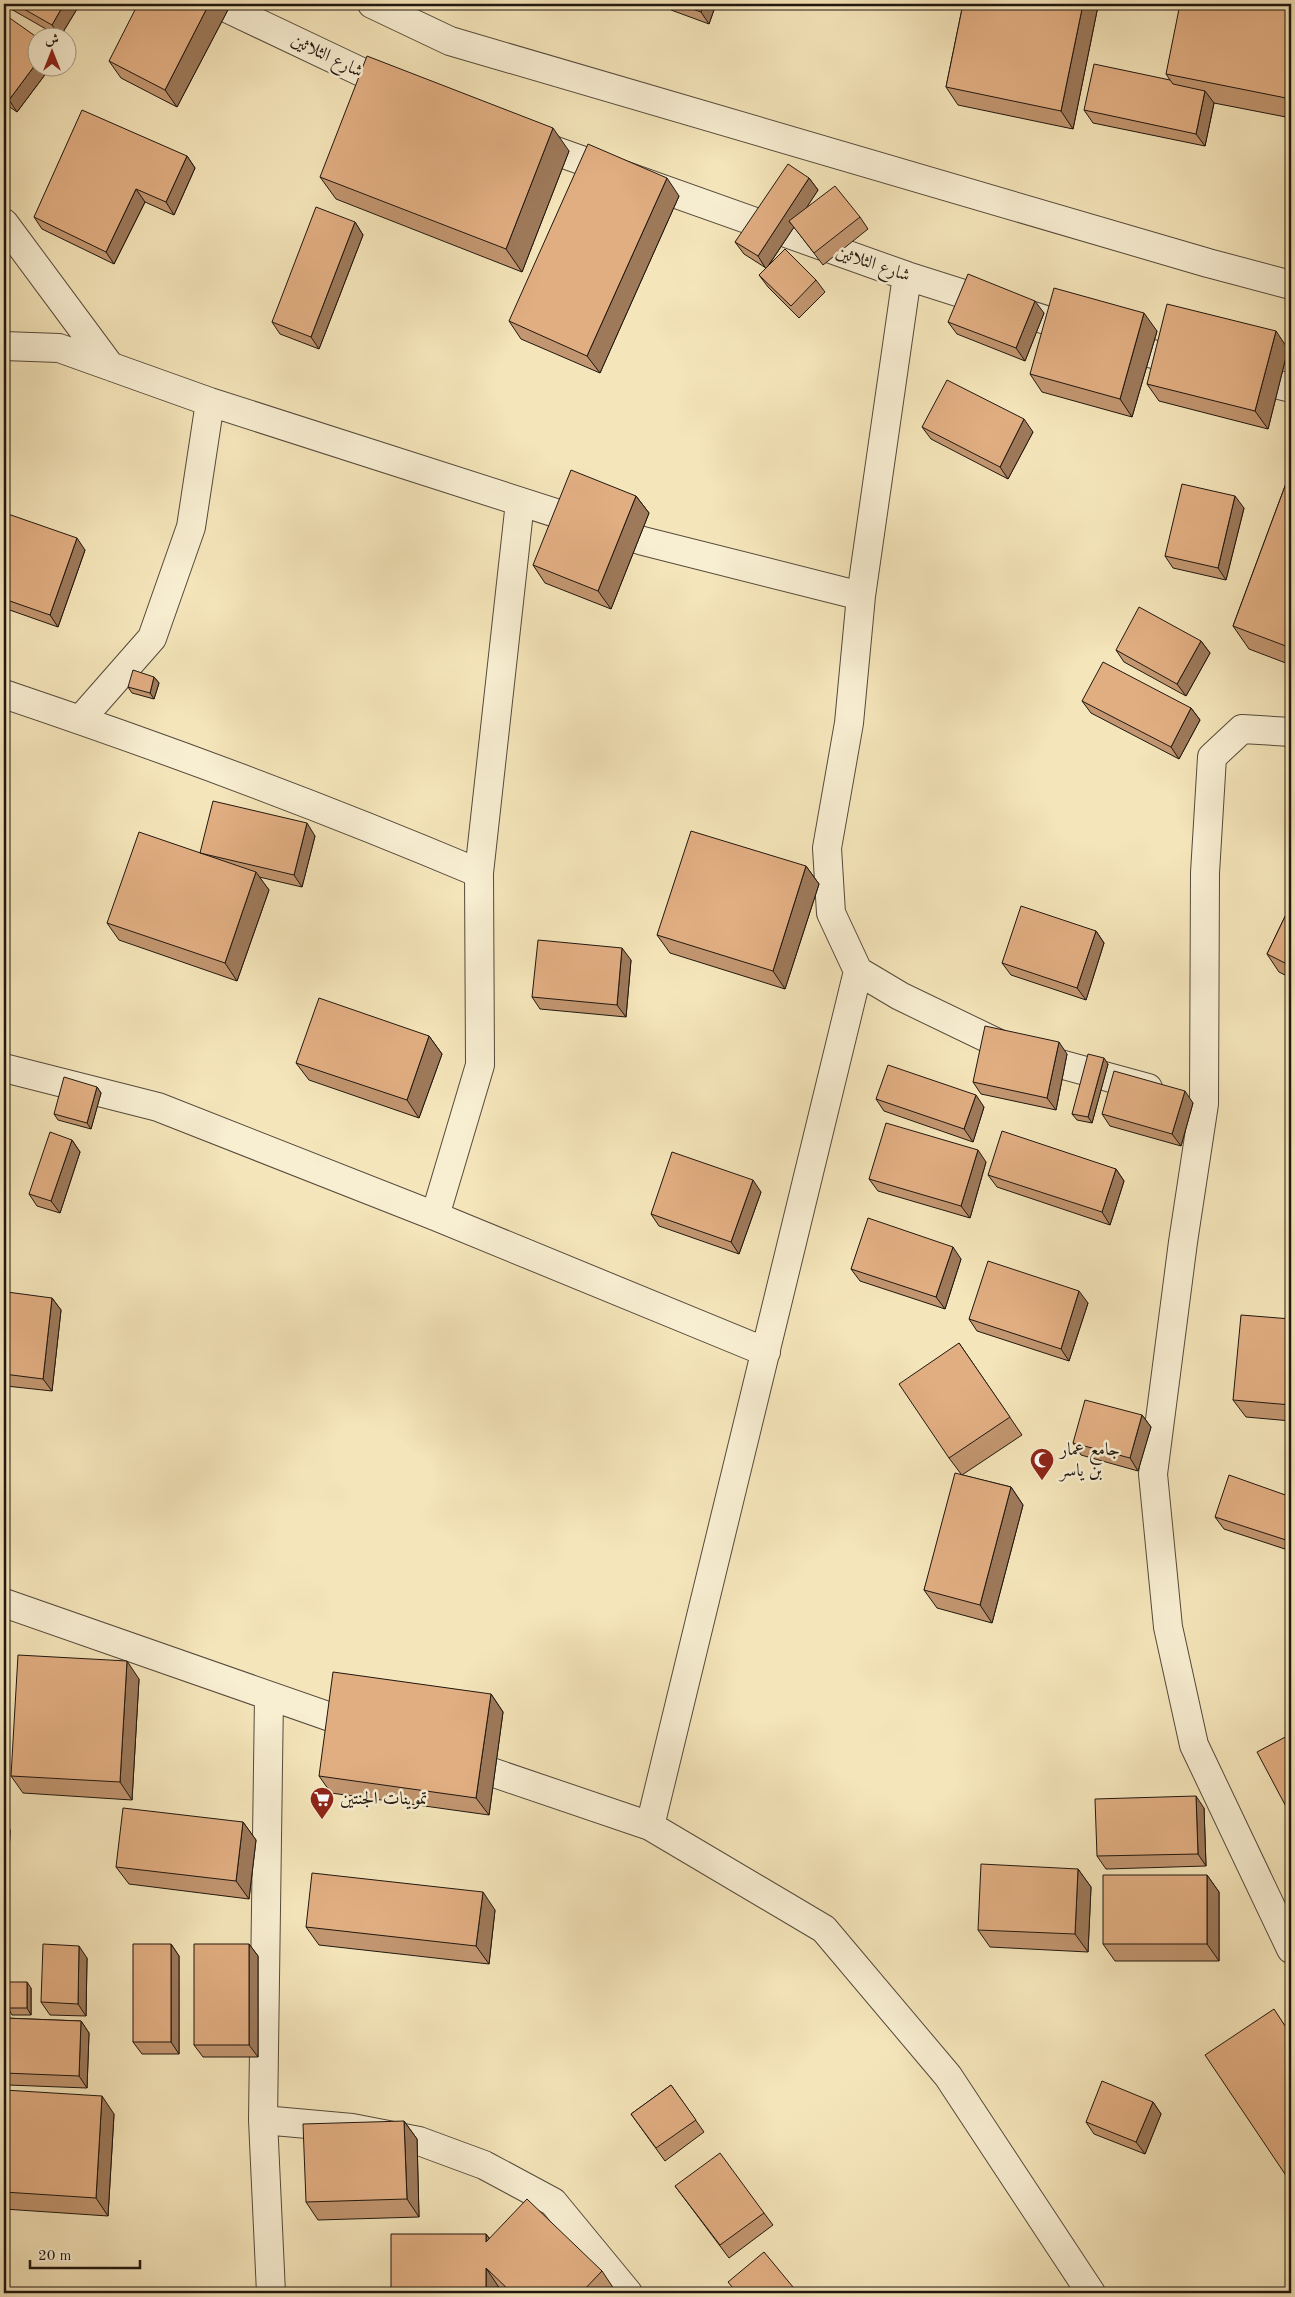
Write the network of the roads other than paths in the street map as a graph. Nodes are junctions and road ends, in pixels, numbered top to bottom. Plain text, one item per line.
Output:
1 (218, 4) edge
2 (372, 4) edge
3 (420, 100) edge
4 (512, 136) edge
5 (4, 223) edge
6 (907, 276) junction
7 (1291, 284) edge
8 (4, 346) edge
9 (110, 366) junction
10 (1291, 388) edge
11 (210, 402) junction
12 (520, 502) junction
13 (861, 596) junction
14 (4, 694) edge
15 (80, 720) junction
16 (1291, 732) edge
17 (478, 873) junction
18 (858, 971) junction
19 (4, 1068) edge
20 (1204, 1104) junction
21 (435, 1216) junction
22 (766, 1352) junction
23 (5, 1610) edge
24 (269, 1696) junction
25 (390, 1738) edge
26 (436, 1754) edge
27 (650, 1826) junction
28 (1291, 1949) edge
29 (263, 2120) junction
30 (270, 2293) edge
31 (628, 2293) edge
32 (1091, 2293) edge

1 - 3 street, شارع الثلاثين
2 - 7 street
4 - 6 street, شارع الثلاثين
5 - 9 street
6 - 10 street, شارع الثلاثين
6 - 13 street
8 - 9 street
9 - 11 street
11 - 12 street
11 - 15 street
12 - 13 street
12 - 17 street
13 - 18 street
14 - 15 street
15 - 17 street
16 - 20 street
17 - 21 street
18 - 20 street
18 - 22 street
19 - 21 street
20 - 28 street
21 - 22 street
22 - 27 street
23 - 24 street
24 - 25 street
24 - 29 street
26 - 27 street
27 - 32 street
29 - 30 street
29 - 31 street

